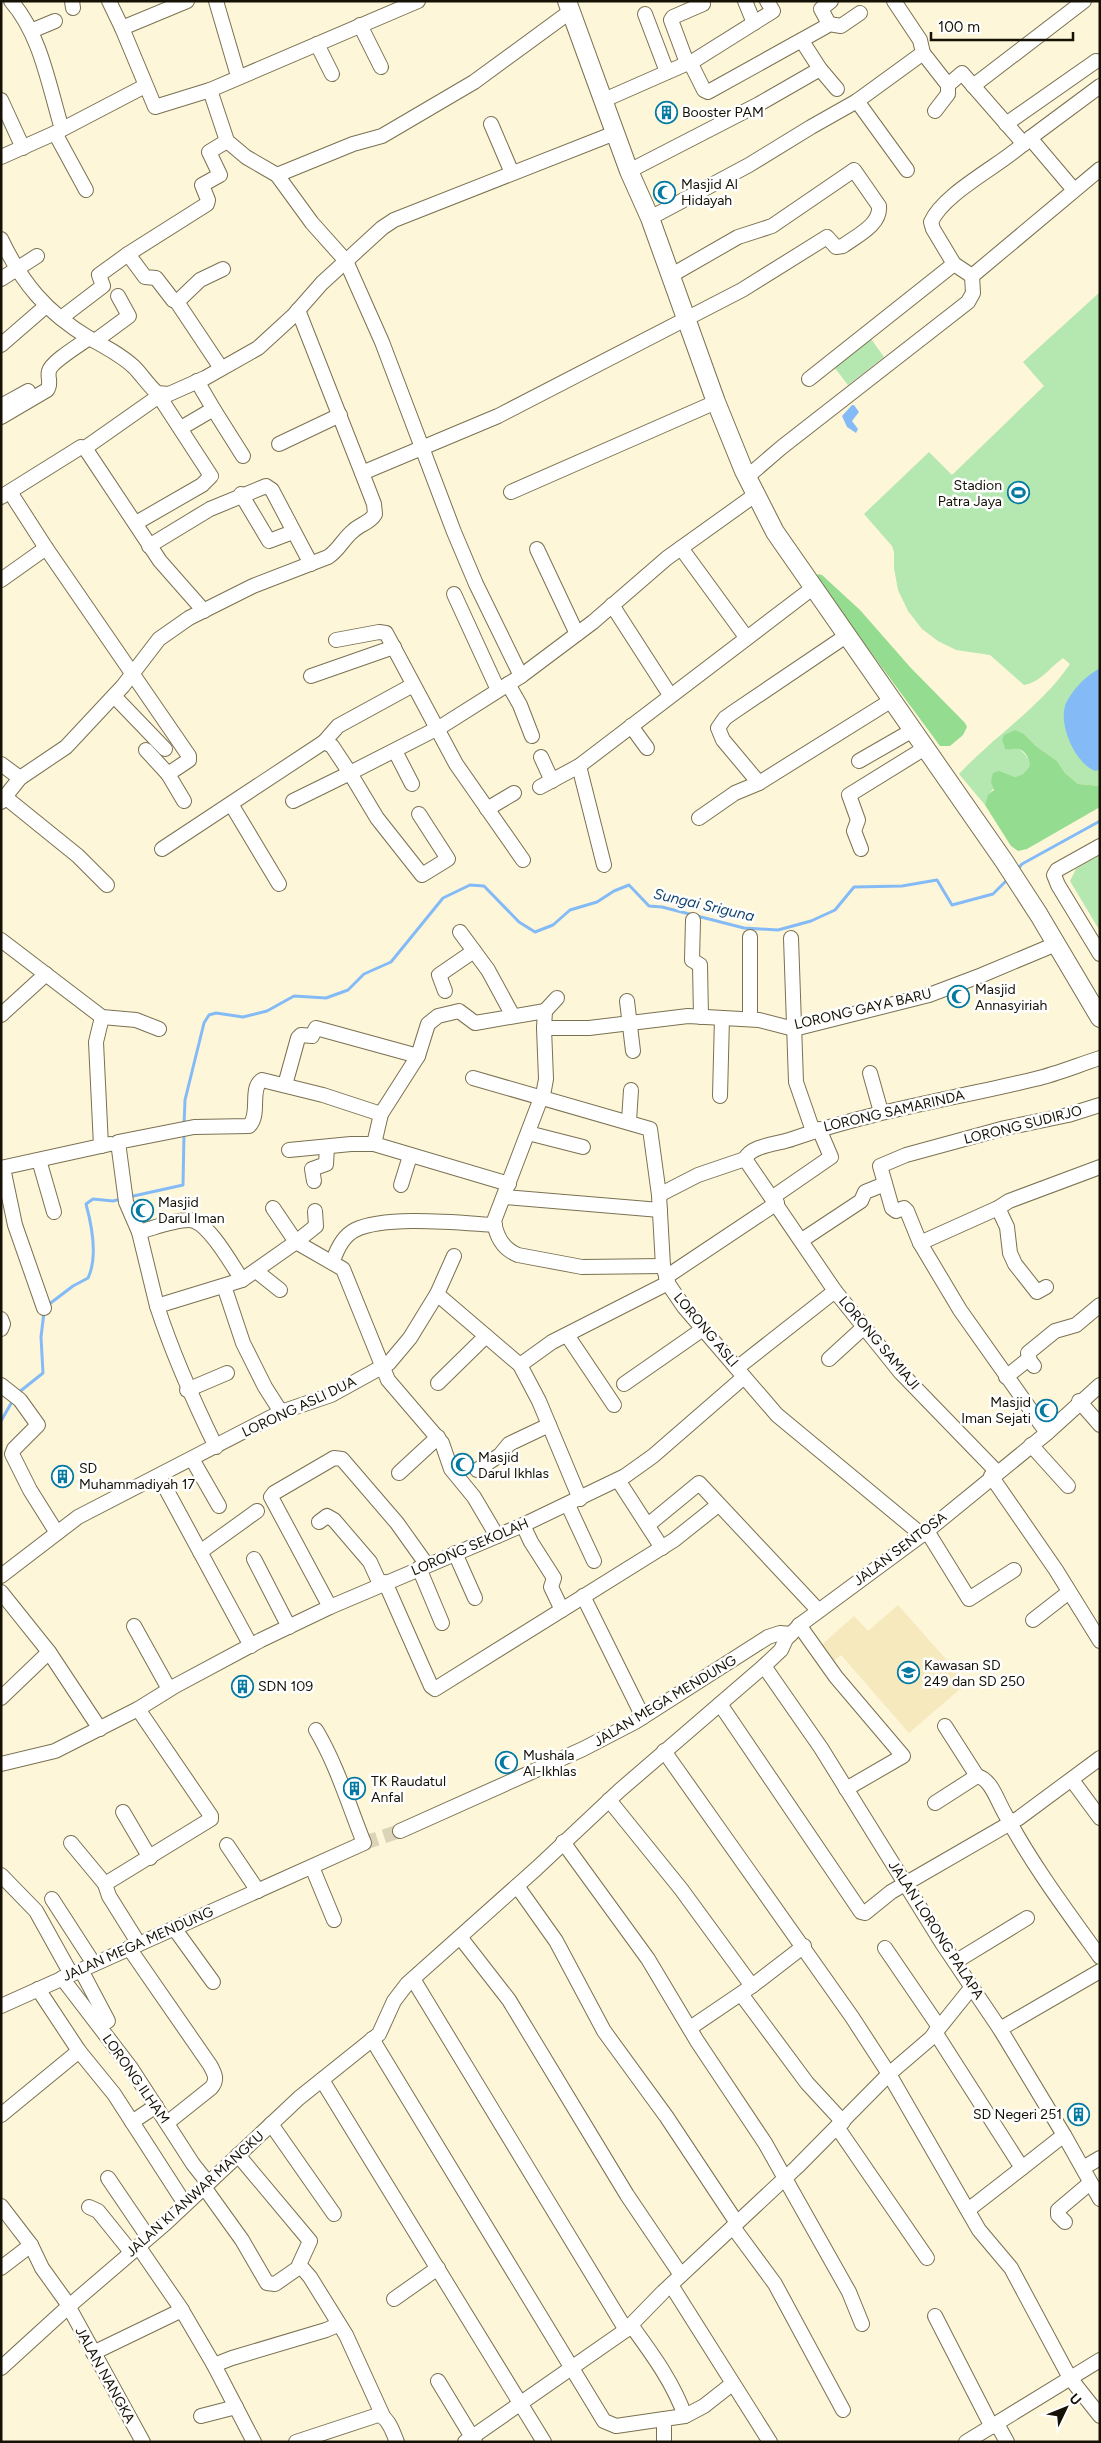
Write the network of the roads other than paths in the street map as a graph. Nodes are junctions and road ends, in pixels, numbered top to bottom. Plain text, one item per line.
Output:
1 (11, 1) edge
2 (109, 1) edge
3 (187, 1) edge
4 (216, 1) edge
5 (418, 1) edge
6 (744, 1) edge
7 (767, 1) edge
8 (831, 1) edge
9 (894, 1) edge
10 (1084, 1) edge
11 (703, 4) dead end
12 (569, 6) edge
13 (860, 13) dead end
14 (646, 14) dead end
15 (55, 21) dead end
16 (754, 23) junction
17 (829, 24) junction
18 (360, 25) junction
19 (122, 28) junction
20 (31, 31) junction
21 (802, 41) junction
22 (317, 44) junction
23 (923, 53) junction
24 (1096, 61) dead end
25 (688, 63) junction
26 (381, 68) dead end
27 (820, 69) junction
28 (666, 72) junction
29 (332, 74) dead end
30 (238, 76) junction
31 (948, 85) junction
32 (145, 86) junction
33 (973, 86) junction
34 (1100, 86) edge
35 (836, 89) dead end
36 (210, 90) junction
37 (1, 100) edge
38 (604, 100) junction
39 (857, 101) junction
40 (935, 111) dead end
41 (491, 124) dead end
42 (1006, 124) junction
43 (59, 131) junction
44 (615, 133) junction
45 (227, 141) junction
46 (1027, 141) junction
47 (23, 148) junction
48 (1, 157) edge
49 (1100, 169) edge
50 (907, 170) dead end
51 (630, 171) junction
52 (512, 173) junction
53 (277, 175) junction
54 (86, 190) dead end
55 (1074, 190) junction
56 (650, 218) junction
57 (1, 239) edge
58 (128, 254) junction
59 (38, 256) dead end
60 (346, 261) junction
61 (954, 264) junction
62 (16, 269) junction
63 (223, 269) dead end
64 (670, 276) junction
65 (972, 276) junction
66 (1, 279) edge
67 (118, 296) dead end
68 (177, 302) junction
69 (46, 306) junction
70 (298, 310) junction
71 (60, 318) junction
72 (686, 318) junction
73 (92, 339) junction
74 (1, 345) edge
75 (221, 368) junction
76 (810, 379) dead end
77 (197, 381) junction
78 (28, 391) dead end
79 (158, 394) junction
80 (716, 402) junction
81 (1, 406) edge
82 (214, 410) junction
83 (340, 415) junction
84 (1, 417) edge
85 (181, 428) junction
86 (279, 444) dead end
87 (86, 448) junction
88 (423, 448) junction
89 (243, 456) dead end
90 (362, 473) junction
91 (747, 477) junction
92 (511, 492) dead end
93 (6, 494) edge
94 (241, 494) junction
95 (755, 495) junction
96 (136, 523) junction
97 (293, 532) junction
98 (149, 546) junction
99 (46, 548) junction
100 (681, 548) junction
101 (537, 549) dead end
102 (312, 564) junction
103 (1, 580) edge
104 (814, 587) junction
105 (454, 594) dead end
106 (612, 605) junction
107 (204, 611) junction
108 (577, 634) junction
109 (846, 636) junction
110 (746, 637) junction
111 (336, 640) dead end
112 (394, 647) junction
113 (133, 673) junction
114 (310, 676) dead end
115 (521, 676) junction
116 (413, 685) junction
117 (503, 687) junction
118 (670, 694) junction
119 (114, 696) junction
120 (892, 700) junction
121 (631, 726) junction
122 (436, 729) junction
123 (913, 730) junction
124 (532, 736) dead end
125 (324, 742) junction
126 (647, 748) dead end
127 (925, 748) junction
128 (165, 749) dead end
129 (146, 750) dead end
130 (396, 751) junction
131 (541, 757) dead end
132 (859, 761) dead end
133 (1, 764) edge
134 (579, 766) junction
135 (350, 772) junction
136 (168, 774) junction
137 (20, 778) junction
138 (759, 783) junction
139 (412, 784) dead end
140 (514, 793) dead end
141 (3, 799) edge
142 (293, 801) dead end
143 (184, 802) dead end
144 (231, 804) junction
145 (487, 809) junction
146 (419, 814) dead end
147 (699, 818) dead end
148 (1100, 846) edge
149 (162, 849) dead end
150 (861, 849) dead end
151 (523, 860) dead end
152 (604, 865) dead end
153 (279, 884) dead end
154 (107, 885) dead end
155 (692, 920) dead end
156 (460, 932) dead end
157 (750, 937) dead end
158 (791, 938) dead end
159 (2, 941) edge
160 (1056, 944) junction
161 (474, 951) junction
162 (1100, 954) edge
163 (46, 974) junction
164 (445, 991) dead end
165 (557, 998) dead end
166 (627, 1001) dead end
167 (545, 1011) junction
168 (1, 1015) edge
169 (513, 1016) junction
170 (701, 1017) junction
171 (102, 1018) junction
172 (722, 1018) junction
173 (1100, 1018) edge
174 (750, 1019) junction
175 (630, 1023) junction
176 (544, 1028) junction
177 (159, 1029) dead end
178 (794, 1029) junction
179 (633, 1051) dead end
180 (418, 1056) junction
181 (1100, 1058) edge
182 (870, 1073) dead end
183 (474, 1078) dead end
184 (286, 1085) junction
185 (631, 1090) dead end
186 (720, 1096) dead end
187 (541, 1099) junction
188 (1100, 1105) edge
189 (881, 1112) junction
190 (381, 1114) junction
191 (629, 1121) junction
192 (816, 1130) junction
193 (528, 1133) junction
194 (118, 1142) junction
195 (374, 1144) junction
196 (101, 1146) junction
197 (327, 1147) junction
198 (583, 1148) dead end
199 (289, 1150) dead end
200 (410, 1156) junction
201 (745, 1159) junction
202 (39, 1160) junction
203 (1100, 1167) edge
204 (2, 1168) edge
205 (314, 1181) dead end
206 (509, 1184) junction
207 (885, 1184) junction
208 (401, 1185) dead end
209 (659, 1195) junction
210 (504, 1198) junction
211 (775, 1200) junction
212 (273, 1208) dead end
213 (998, 1208) junction
214 (660, 1210) junction
215 (315, 1211) dead end
216 (54, 1212) dead end
217 (495, 1225) junction
218 (139, 1232) junction
219 (802, 1240) junction
220 (296, 1242) junction
221 (920, 1243) junction
222 (454, 1256) dead end
223 (333, 1261) junction
224 (256, 1270) junction
225 (666, 1275) junction
226 (242, 1280) junction
227 (224, 1286) junction
228 (1046, 1287) dead end
229 (280, 1290) dead end
230 (835, 1291) junction
231 (437, 1294) junction
232 (157, 1306) junction
233 (1100, 1306) edge
234 (44, 1308) dead end
235 (1, 1319) edge
236 (864, 1327) junction
237 (1, 1329) edge
238 (703, 1329) junction
239 (567, 1335) junction
240 (486, 1336) junction
241 (830, 1359) dead end
242 (520, 1365) junction
243 (382, 1367) junction
244 (741, 1372) junction
245 (227, 1373) dead end
246 (1006, 1378) junction
247 (438, 1382) dead end
248 (624, 1384) dead end
249 (1100, 1384) edge
250 (188, 1390) junction
251 (10, 1392) edge
252 (1080, 1401) junction
253 (614, 1405) dead end
254 (281, 1412) junction
255 (549, 1425) junction
256 (1100, 1425) edge
257 (1047, 1433) junction
258 (438, 1437) junction
259 (1031, 1445) junction
260 (216, 1446) junction
261 (192, 1459) junction
262 (477, 1470) dead end
263 (399, 1473) dead end
264 (994, 1474) junction
265 (159, 1476) junction
266 (618, 1480) junction
267 (1068, 1486) dead end
268 (574, 1502) junction
269 (718, 1505) junction
270 (219, 1506) dead end
271 (257, 1511) dead end
272 (319, 1522) dead end
273 (523, 1525) junction
274 (648, 1526) junction
275 (57, 1533) junction
276 (924, 1533) junction
277 (497, 1536) junction
278 (662, 1548) junction
279 (200, 1552) junction
280 (455, 1553) junction
281 (254, 1559) dead end
282 (594, 1561) dead end
283 (423, 1566) junction
284 (1014, 1570) dead end
285 (1, 1576) edge
286 (382, 1583) junction
287 (1, 1592) edge
288 (1069, 1592) junction
289 (583, 1596) junction
290 (475, 1598) dead end
291 (330, 1607) junction
292 (562, 1610) junction
293 (818, 1610) junction
294 (1033, 1620) dead end
295 (442, 1623) dead end
296 (134, 1626) dead end
297 (289, 1627) junction
298 (797, 1627) junction
299 (1100, 1641) edge
300 (251, 1646) junction
301 (49, 1652) junction
302 (764, 1666) junction
303 (172, 1688) junction
304 (1, 1698) edge
305 (720, 1704) junction
306 (138, 1709) junction
307 (643, 1717) junction
308 (945, 1726) dead end
309 (100, 1729) junction
310 (316, 1730) dead end
311 (664, 1751) junction
312 (1100, 1758) edge
313 (1, 1764) edge
314 (977, 1776) junction
315 (1072, 1780) junction
316 (846, 1789) junction
317 (609, 1800) junction
318 (935, 1803) dead end
319 (123, 1812) dead end
320 (1100, 1818) edge
321 (1010, 1823) junction
322 (400, 1831) tunnel mouth
323 (71, 1842) dead end
324 (563, 1842) junction
325 (227, 1845) dead end
326 (150, 1858) junction
327 (312, 1867) junction
328 (1, 1875) edge
329 (906, 1883) junction
330 (105, 1884) junction
331 (517, 1886) junction
332 (258, 1891) junction
333 (52, 1899) dead end
334 (1027, 1918) dead end
335 (334, 1920) dead end
336 (174, 1928) junction
337 (460, 1937) junction
338 (134, 1946) junction
339 (804, 1946) junction
340 (885, 1948) dead end
341 (1100, 1957) edge
342 (955, 1962) junction
343 (1100, 1971) edge
344 (77, 1972) junction
345 (413, 1979) junction
346 (213, 1982) dead end
347 (972, 1987) junction
348 (38, 1989) junction
349 (746, 1990) junction
350 (1, 2006) edge
351 (108, 2021) dead end
352 (690, 2028) junction
353 (1000, 2029) junction
354 (937, 2030) junction
355 (372, 2039) junction
356 (79, 2051) junction
357 (889, 2074) junction
358 (322, 2080) junction
359 (156, 2106) junction
360 (1, 2115) edge
361 (132, 2122) junction
362 (167, 2123) junction
363 (271, 2124) junction
364 (840, 2124) junction
365 (1064, 2135) junction
366 (238, 2155) junction
367 (1100, 2158) edge
368 (1022, 2168) junction
369 (1083, 2168) junction
370 (108, 2178) dead end
371 (785, 2178) junction
372 (1090, 2184) junction
373 (206, 2185) junction
374 (1100, 2200) edge
375 (185, 2204) junction
376 (1, 2206) edge
377 (89, 2208) dead end
378 (968, 2210) junction
379 (334, 2214) dead end
380 (1065, 2222) dead end
381 (735, 2225) junction
382 (148, 2237) junction
383 (31, 2245) junction
384 (134, 2249) junction
385 (927, 2258) dead end
386 (1, 2268) edge
387 (300, 2268) junction
388 (438, 2268) junction
389 (681, 2275) junction
390 (671, 2285) junction
391 (394, 2299) dead end
392 (68, 2307) junction
393 (182, 2310) junction
394 (935, 2316) dead end
395 (336, 2321) junction
396 (862, 2324) dead end
397 (629, 2327) junction
398 (93, 2353) junction
399 (1100, 2360) edge
400 (214, 2365) junction
401 (1, 2368) edge
402 (572, 2369) junction
403 (1070, 2378) junction
404 (438, 2381) dead end
405 (732, 2384) junction
406 (521, 2403) junction
407 (236, 2407) junction
408 (843, 2410) dead end
409 (201, 2416) dead end
410 (383, 2416) junction
411 (685, 2416) junction
412 (1100, 2416) edge
413 (664, 2419) junction
414 (994, 2425) junction
415 (471, 2440) edge
416 (143, 2442) edge
417 (254, 2442) edge
418 (296, 2442) edge
419 (397, 2442) edge
420 (544, 2442) edge
421 (664, 2442) edge
422 (770, 2442) edge
423 (966, 2442) edge
424 (1007, 2442) edge

1 - 20 street
2 - 19 street
3 - 19 street
4 - 30 street
5 - 18 street
6 - 16 street
7 - 16 street
8 - 17 street
9 - 23 street
10 - 33 street
11 - 25 street
12 - 38 main road
12 - 53 street
13 - 17 street
14 - 28 street
15 - 20 street
16 - 25 street
17 - 21 street
18 - 22 street
18 - 26 street
19 - 32 street
20 - 43 street
21 - 25 street
21 - 27 street
22 - 29 street
22 - 30 street
23 - 31 street
23 - 39 street
24 - 42 street
25 - 28 street
27 - 35 street
27 - 51 street
28 - 38 street
30 - 36 street
31 - 33 street
31 - 40 street
32 - 36 street
32 - 43 street
33 - 42 street
34 - 46 street
36 - 45 street
37 - 47 street
38 - 44 main road
39 - 50 street
39 - 56 street
41 - 52 street
42 - 46 street
43 - 47 street
43 - 54 street
44 - 51 main road
44 - 52 street
45 - 53 street
45 - 58 street
46 - 55 street
46 - 61 street
47 - 48 street
49 - 55 street
51 - 56 main road
52 - 60 street
53 - 60 street
55 - 65 street
56 - 64 main road
57 - 62 street
58 - 68 street
58 - 71 street
59 - 62 street
60 - 70 street
60 - 88 street
61 - 65 street
61 - 76 street
62 - 66 street
62 - 69 street
63 - 68 street
64 - 72 main road
64 - 72 street
65 - 91 street
67 - 73 street
68 - 75 street
69 - 71 street
69 - 74 street
70 - 75 street
70 - 83 street
71 - 73 street
72 - 80 main road
72 - 88 street
73 - 79 street
73 - 84 street
75 - 77 street
77 - 79 street
77 - 82 street
78 - 81 street
79 - 85 street
79 - 87 street
80 - 91 main road
80 - 92 street
82 - 85 street
82 - 89 street
83 - 86 street
83 - 90 street
85 - 96 street
87 - 93 street
87 - 96 street
88 - 90 street
88 - 115 street
90 - 102 street
91 - 95 main road
93 - 99 street
94 - 97 street
94 - 97 street
94 - 98 street
95 - 100 street
95 - 104 main road
96 - 98 street
97 - 102 street
98 - 107 street
99 - 103 street
99 - 113 street
100 - 106 street
100 - 110 street
101 - 108 street
102 - 107 street
104 - 109 main road
104 - 110 street
105 - 117 street
106 - 108 street
106 - 118 street
107 - 113 street
108 - 115 street
109 - 120 main road
109 - 138 street
110 - 118 street
111 - 112 street
112 - 114 street
112 - 116 street
113 - 119 street
113 - 136 street
115 - 117 street
116 - 122 street
116 - 125 street
117 - 122 street
117 - 124 street
118 - 121 street
119 - 128 street
119 - 137 street
120 - 123 main road
120 - 138 street
121 - 126 street
121 - 134 street
122 - 130 street
122 - 145 street
123 - 127 main road
123 - 132 street
125 - 135 street
125 - 144 street
127 - 150 street
127 - 160 main road
129 - 136 street
130 - 135 street
130 - 139 street
131 - 134 street
133 - 137 street
134 - 152 street
135 - 142 street
135 - 146 street
136 - 143 street
137 - 141 street
138 - 147 street
140 - 145 street
141 - 154 street
144 - 149 street
144 - 153 street
145 - 151 street
148 - 162 street
155 - 170 street
156 - 161 street
157 - 174 street
158 - 178 street
159 - 163 street
160 - 173 main road
160 - 178 street, LORONG GAYA BARU
161 - 164 street
161 - 169 street
163 - 168 street
163 - 171 street
165 - 167 street
166 - 175 street
167 - 169 street
167 - 176 street
169 - 180 street
170 - 172 street, LORONG GAYA BARU
170 - 175 street, LORONG GAYA BARU
171 - 177 street
171 - 196 street
172 - 174 street, LORONG GAYA BARU
172 - 186 street
174 - 178 street, LORONG GAYA BARU
175 - 176 street, LORONG GAYA BARU
175 - 179 street
176 - 187 street
178 - 192 street
180 - 184 street
180 - 190 street
181 - 189 street, LORONG SAMARINDA
182 - 189 street
183 - 187 street, LORONG ASLI
184 - 190 street
184 - 194 street
185 - 191 street
187 - 191 street, LORONG ASLI
187 - 193 street
188 - 207 street, LORONG SUDIRJO
189 - 192 street, LORONG SAMARINDA
190 - 195 street
191 - 209 street, LORONG ASLI
192 - 201 street, LORONG SAMARINDA
192 - 211 street
193 - 198 street
193 - 206 street
194 - 196 street
194 - 218 street
195 - 197 street
195 - 200 street
196 - 202 street
197 - 199 street
197 - 205 street
200 - 206 street
200 - 208 street
201 - 209 street, LORONG SAMARINDA
201 - 211 street
202 - 204 street
202 - 216 street
203 - 213 street
204 - 234 street
206 - 210 street
207 - 219 street
207 - 221 street
209 - 214 street, LORONG ASLI
210 - 214 street
210 - 217 street
211 - 219 street, LORONG SAMIAJI
211 - 225 street
212 - 220 street
213 - 221 street
213 - 228 street
214 - 225 street, LORONG ASLI
215 - 220 street
217 - 223 street
217 - 225 street
218 - 226 street
218 - 232 street
219 - 230 street, LORONG SAMIAJI
220 - 223 street
220 - 224 street
221 - 246 street
222 - 231 street, LORONG ASLI DUA
223 - 243 street
224 - 226 street
224 - 229 street
225 - 238 street, LORONG ASLI
225 - 239 street
226 - 227 street
227 - 232 street
227 - 254 street
230 - 236 street, LORONG SAMIAJI
230 - 244 street, LORONG SEKOLAH
231 - 240 street
231 - 243 street, LORONG ASLI DUA
232 - 250 street
233 - 246 street
235 - 237 street
236 - 241 street
236 - 264 street, LORONG SAMIAJI
238 - 244 street, LORONG ASLI
238 - 248 street
239 - 242 street
239 - 253 street
240 - 242 street
240 - 247 street
242 - 255 street
243 - 254 street, LORONG ASLI DUA
243 - 258 street
244 - 266 street, LORONG SEKOLAH
244 - 276 street, LORONG ASLI
245 - 250 street
246 - 257 street
249 - 252 street, JALAN SENTOSA
250 - 260 street
251 - 275 street
252 - 256 street
252 - 257 street, JALAN SENTOSA
254 - 260 street, LORONG ASLI DUA
255 - 262 street
255 - 268 street
257 - 259 street, JALAN SENTOSA
258 - 263 street
258 - 277 street
259 - 264 street, JALAN SENTOSA
259 - 267 street
260 - 261 street, LORONG ASLI DUA
261 - 265 street, LORONG ASLI DUA
261 - 270 street
264 - 276 street, JALAN SENTOSA
264 - 288 street, LORONG SAMIAJI
265 - 275 street, LORONG ASLI DUA
265 - 279 street
266 - 268 street, LORONG SEKOLAH
266 - 274 street
268 - 273 street, LORONG SEKOLAH
268 - 282 street
269 - 274 street
269 - 278 street
269 - 293 street
271 - 279 street
272 - 286 street
273 - 277 street, LORONG SEKOLAH
273 - 292 street
274 - 278 street
275 - 285 street, LORONG ASLI DUA
276 - 284 street, LORONG ASLI
276 - 293 street, JALAN SENTOSA
277 - 280 street, LORONG SEKOLAH
278 - 289 street
279 - 300 street
280 - 283 street, LORONG SEKOLAH
280 - 290 street
281 - 297 street
283 - 286 street, LORONG SEKOLAH
283 - 291 street
283 - 295 street
286 - 291 street, LORONG SEKOLAH
286 - 292 street
287 - 301 street
288 - 294 street
288 - 299 street, LORONG SAMIAJI
289 - 292 street
289 - 307 street
291 - 297 street, LORONG SEKOLAH
293 - 298 street, JALAN SENTOSA
296 - 303 street
297 - 300 street, LORONG SEKOLAH
298 - 302 street, JALAN SENTOSA
298 - 307 street, JALAN MEGA MENDUNG
298 - 316 street
300 - 303 street, LORONG SEKOLAH
301 - 304 street
301 - 309 street
302 - 305 street, JALAN SENTOSA
302 - 316 street, JALAN LORONG PALAPA
303 - 306 street, LORONG SEKOLAH
305 - 311 street, JALAN SENTOSA
305 - 329 street
306 - 309 street, LORONG SEKOLAH
306 - 326 street
307 - 322 street, JALAN MEGA MENDUNG
308 - 314 street
309 - 313 street
310 - 327 street, JALAN MEGA MENDUNG
311 - 317 street, JALAN SENTOSA
311 - 339 street
312 - 315 street
314 - 318 street
314 - 321 street
315 - 320 street
315 - 321 street
316 - 329 street, JALAN LORONG PALAPA
317 - 324 street, JALAN KI ANWAR MANGKU
317 - 349 street
319 - 326 street
321 - 329 street
321 - 341 street
323 - 330 street
324 - 331 street, JALAN KI ANWAR MANGKU
324 - 352 street
325 - 332 street
326 - 330 street
327 - 332 street, JALAN MEGA MENDUNG
327 - 335 street
328 - 344 street
329 - 342 street, JALAN LORONG PALAPA
330 - 338 street
331 - 337 street, JALAN KI ANWAR MANGKU
331 - 381 street
332 - 336 street, JALAN MEGA MENDUNG
333 - 344 street
334 - 342 street
336 - 338 street, JALAN MEGA MENDUNG
336 - 346 street
337 - 345 street, JALAN KI ANWAR MANGKU
337 - 389 street
338 - 344 street, JALAN MEGA MENDUNG
338 - 362 street
339 - 349 street
339 - 357 street
340 - 354 street
342 - 347 street, JALAN LORONG PALAPA
343 - 353 street
344 - 348 street, JALAN MEGA MENDUNG
344 - 351 street
344 - 359 street, LORONG ILHAM
345 - 355 street, JALAN KI ANWAR MANGKU
345 - 397 street
347 - 353 street, JALAN LORONG PALAPA
347 - 354 street
348 - 350 street, JALAN MEGA MENDUNG
348 - 356 street
349 - 352 street
349 - 364 street
352 - 371 street
353 - 365 street, JALAN LORONG PALAPA
354 - 357 street
354 - 368 street
355 - 358 street, JALAN KI ANWAR MANGKU
355 - 402 street
356 - 360 street
356 - 361 street
357 - 364 street
357 - 378 street
358 - 363 street, JALAN KI ANWAR MANGKU
358 - 388 street
359 - 361 street
359 - 362 street, LORONG ILHAM
361 - 375 street
362 - 373 street, LORONG ILHAM
363 - 366 street, JALAN KI ANWAR MANGKU
363 - 379 street
364 - 371 street
364 - 385 street
365 - 368 street
365 - 369 street, JALAN LORONG PALAPA
366 - 373 street, JALAN KI ANWAR MANGKU
366 - 387 street
367 - 369 street
368 - 378 street
369 - 372 street, JALAN LORONG PALAPA
370 - 382 street
371 - 381 street
371 - 396 street
372 - 374 street, JALAN LORONG PALAPA
372 - 380 street
373 - 375 street, JALAN KI ANWAR MANGKU
373 - 387 street, LORONG ILHAM
375 - 382 street, JALAN KI ANWAR MANGKU
376 - 383 street, JALAN NANGKA
377 - 384 street
378 - 403 street
381 - 389 street
381 - 408 street
382 - 384 street, JALAN KI ANWAR MANGKU
383 - 386 street
383 - 392 street, JALAN NANGKA
384 - 392 street, JALAN KI ANWAR MANGKU
384 - 393 street
387 - 395 street
388 - 391 street
388 - 406 street
389 - 390 street
390 - 397 street
390 - 405 street
392 - 398 street, JALAN NANGKA
392 - 401 street, JALAN KI ANWAR MANGKU
393 - 398 street
393 - 400 street
394 - 414 street
395 - 400 street
395 - 410 street
397 - 402 street
397 - 411 street
398 - 416 street, JALAN NANGKA
399 - 403 street
400 - 407 street
402 - 406 street
402 - 413 street
403 - 412 street
403 - 414 street
404 - 415 street
405 - 411 street
405 - 422 street
406 - 415 street
406 - 420 street
407 - 409 street
407 - 417 street
410 - 418 street
410 - 419 street
411 - 413 street
413 - 421 street
414 - 423 street
414 - 424 street

